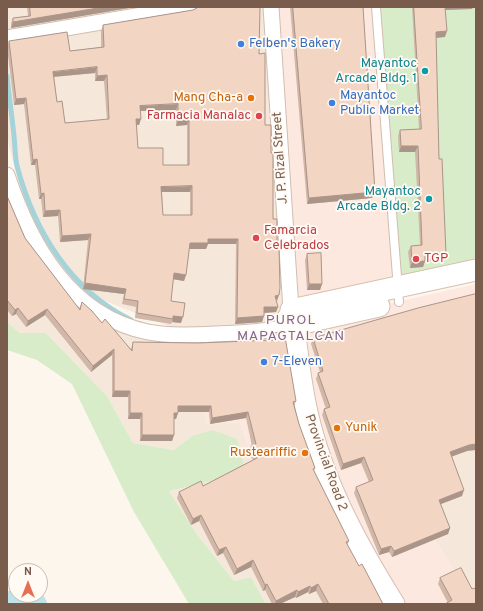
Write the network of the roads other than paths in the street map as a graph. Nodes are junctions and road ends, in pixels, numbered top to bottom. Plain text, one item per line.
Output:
1 (189, 7) edge
2 (271, 7) edge
3 (376, 7) edge
4 (7, 38) edge
5 (7, 175) edge
6 (476, 270) edge
7 (476, 284) edge
8 (398, 295) junction
9 (286, 322) junction
10 (394, 604) edge

1 - 4 street
2 - 9 street, J. P. Rizal Street
3 - 8 lane
5 - 9 street
6 - 8 main road
7 - 8 main road
8 - 9 main road
9 - 10 main road, Provincial Road 2

